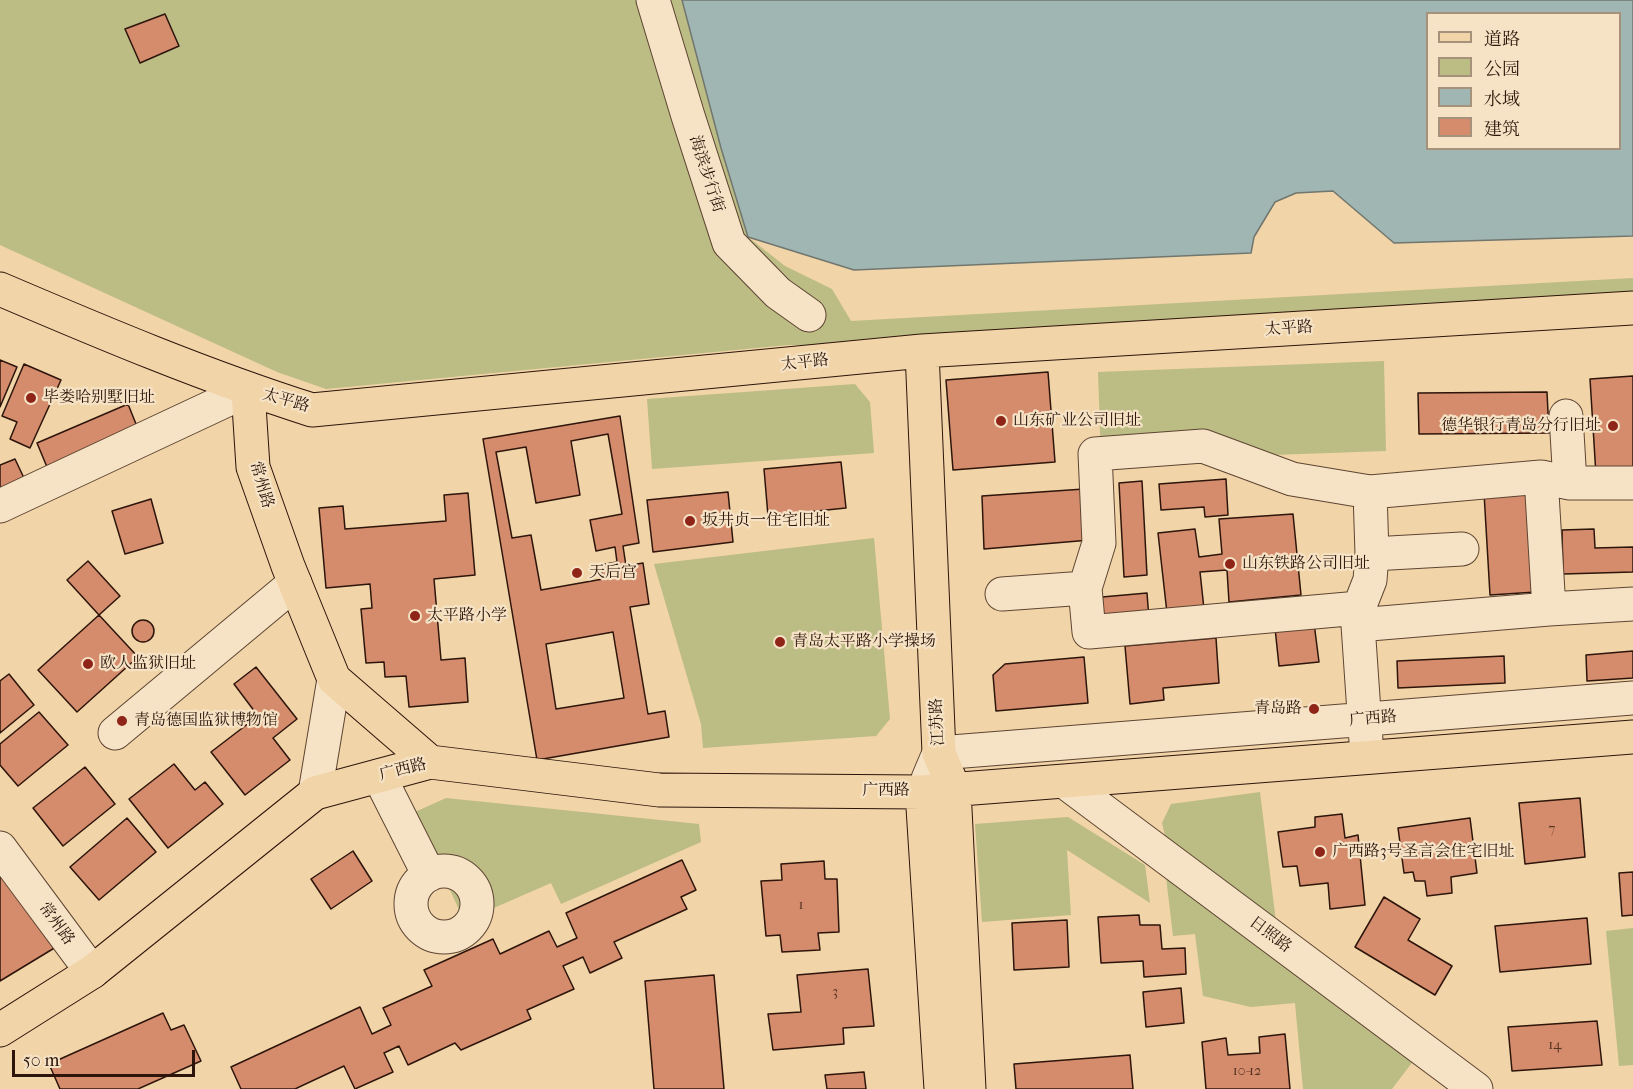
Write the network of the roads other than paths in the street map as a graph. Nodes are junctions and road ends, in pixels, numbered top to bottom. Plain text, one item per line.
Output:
1 (653, 0) edge
2 (0, 289) edge
3 (1633, 308) edge
4 (809, 315) dead end
5 (922, 351) junction
6 (248, 390) junction
7 (1566, 416) dead end
8 (1555, 480) junction
9 (1633, 483) edge
10 (1370, 492) junction
11 (0, 506) edge
12 (1462, 549) dead end
13 (1372, 554) junction
14 (295, 583) junction
15 (1085, 588) junction
16 (1002, 594) dead end
17 (1633, 604) edge
18 (1550, 609) junction
19 (1359, 617) junction
20 (334, 679) junction
21 (1633, 698) edge
22 (1365, 719) junction
23 (115, 733) dead end
24 (1633, 737) edge
25 (939, 753) junction
26 (1367, 757) junction
27 (430, 762) junction
28 (379, 776) junction
29 (1065, 782) junction
30 (954, 789) junction
31 (922, 792) junction
32 (315, 793) junction
33 (0, 848) edge
34 (429, 875) dead end
35 (92, 972) junction
36 (0, 1030) edge
37 (941, 1089) edge
38 (969, 1089) edge
39 (1476, 1089) edge

1 - 4 street, 海滨步行街
2 - 6 main road, 太平路
3 - 5 main road, 太平路
5 - 6 main road, 太平路
5 - 25 main road, 江苏路
6 - 11 street
6 - 14 main road, 常州路
7 - 8 street
8 - 9 street
8 - 10 street
8 - 18 street
10 - 13 street
10 - 15 street
12 - 13 street
13 - 19 street
14 - 20 main road, 常州路
14 - 23 street
15 - 16 street
15 - 19 street
17 - 18 street
18 - 19 street
19 - 22 street
20 - 27 main road, 常州路
20 - 32 street
21 - 22 street, 广西路
22 - 25 street, 广西路
22 - 26 street
24 - 26 main road, 广西路
25 - 30 main road, 江苏路
25 - 31 street, 广西路
26 - 29 main road, 广西路
27 - 28 main road, 广西路
27 - 31 main road, 广西路
28 - 32 main road, 广西路
28 - 34 street
29 - 30 main road, 广西路
29 - 39 street, 日照路
30 - 31 main road, 广西路
30 - 38 main road, 江苏路
31 - 37 main road
32 - 35 main road, 广西路
33 - 35 street, 常州路
35 - 36 main road, 广西路

